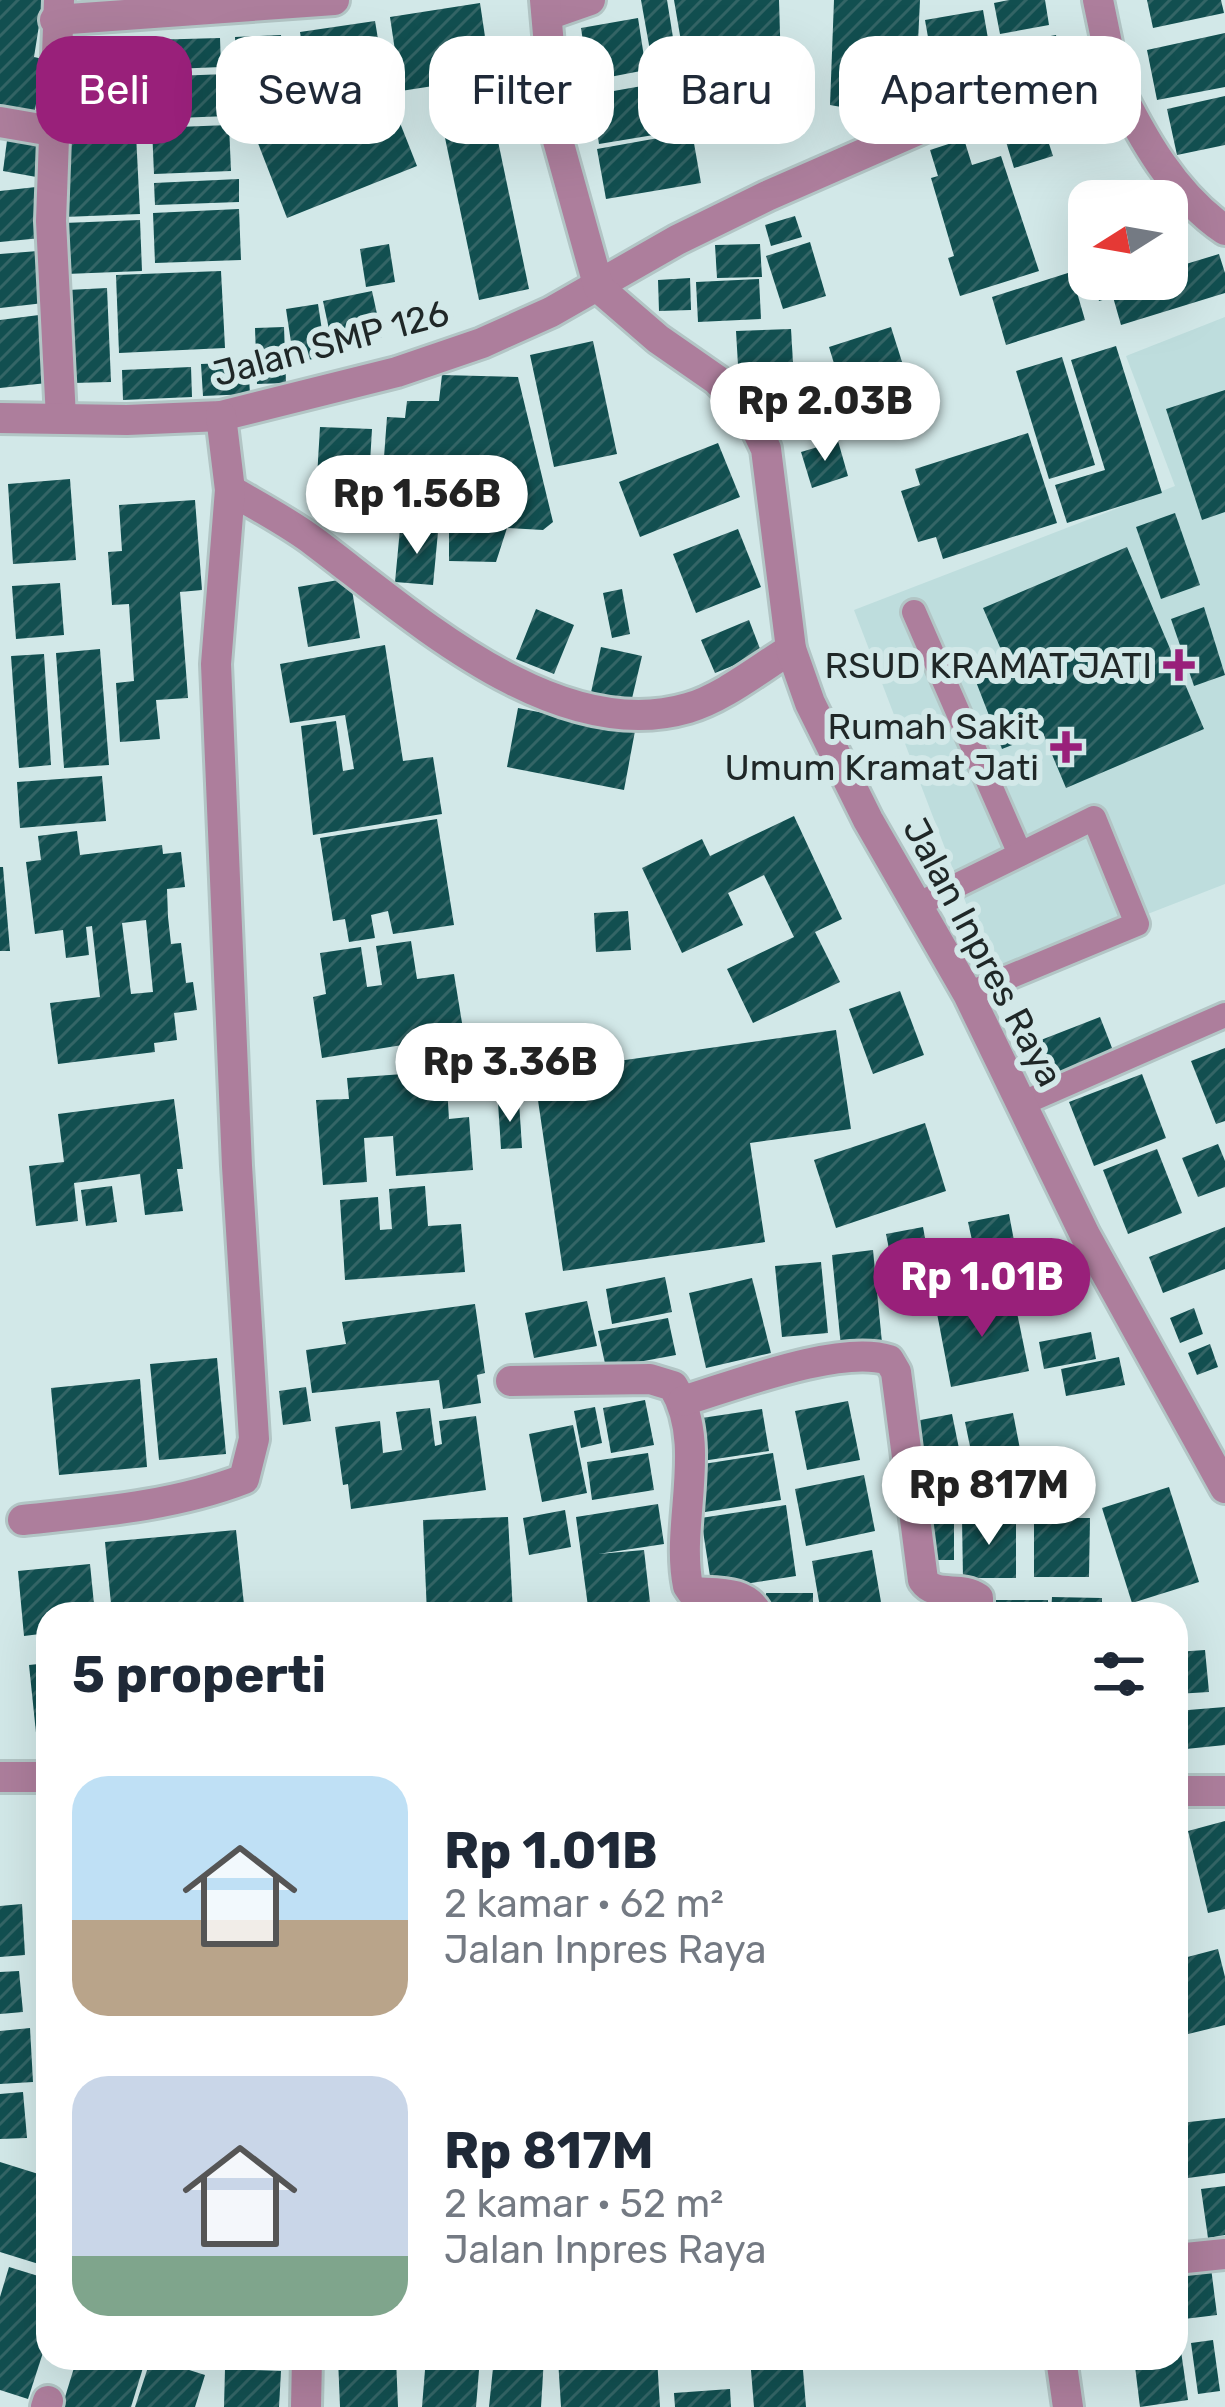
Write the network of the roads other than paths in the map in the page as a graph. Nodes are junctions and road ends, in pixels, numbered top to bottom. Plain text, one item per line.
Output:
1 (334, 0) edge
2 (590, 0) edge
3 (1098, 0) edge
4 (546, 8) edge
5 (57, 10) edge
6 (1105, 36) edge
7 (0, 122) edge
8 (36, 128) edge
9 (1141, 134) edge
10 (52, 144) edge
11 (887, 144) edge
12 (1225, 230) edge
13 (599, 288) junction
14 (221, 416) junction
15 (0, 418) edge
16 (61, 418) junction
17 (230, 490) junction
18 (914, 612) dead end
19 (791, 649) junction
20 (1020, 854) junction
21 (917, 905) junction
22 (968, 994) junction
23 (1225, 1015) edge
24 (1021, 1104) junction
25 (511, 1381) dead end
26 (682, 1402) junction
27 (1225, 1488) edge
28 (23, 1520) dead end
29 (751, 1602) edge
30 (978, 1602) edge
31 (0, 1777) edge
32 (36, 1777) edge
33 (1188, 1791) edge
34 (1225, 1791) edge
35 (1225, 2254) edge
36 (1188, 2258) edge
37 (307, 2370) edge
38 (1063, 2370) edge
39 (307, 2407) edge
40 (1068, 2407) edge

1 - 5 street
2 - 4 street
3 - 6 street
4 - 13 street
7 - 8 street
9 - 12 street
10 - 16 street
11 - 13 street, Jalan SMP 126
13 - 14 street, Jalan SMP 126
13 - 19 street, Jalan Inpres Raya
14 - 16 street, Jalan SMP 126
14 - 17 street
15 - 16 street, Jalan SMP 126
17 - 19 street
17 - 28 street
18 - 20 lane
19 - 21 street, Jalan Inpres Raya
20 - 21 lane
20 - 22 lane
21 - 22 street, Jalan Inpres Raya
22 - 24 street, Jalan Inpres Raya
23 - 24 lane
24 - 27 street, Jalan Inpres Raya
25 - 26 street
26 - 29 street
26 - 30 street
31 - 32 street
33 - 34 street
35 - 36 street
37 - 39 street
38 - 40 street

